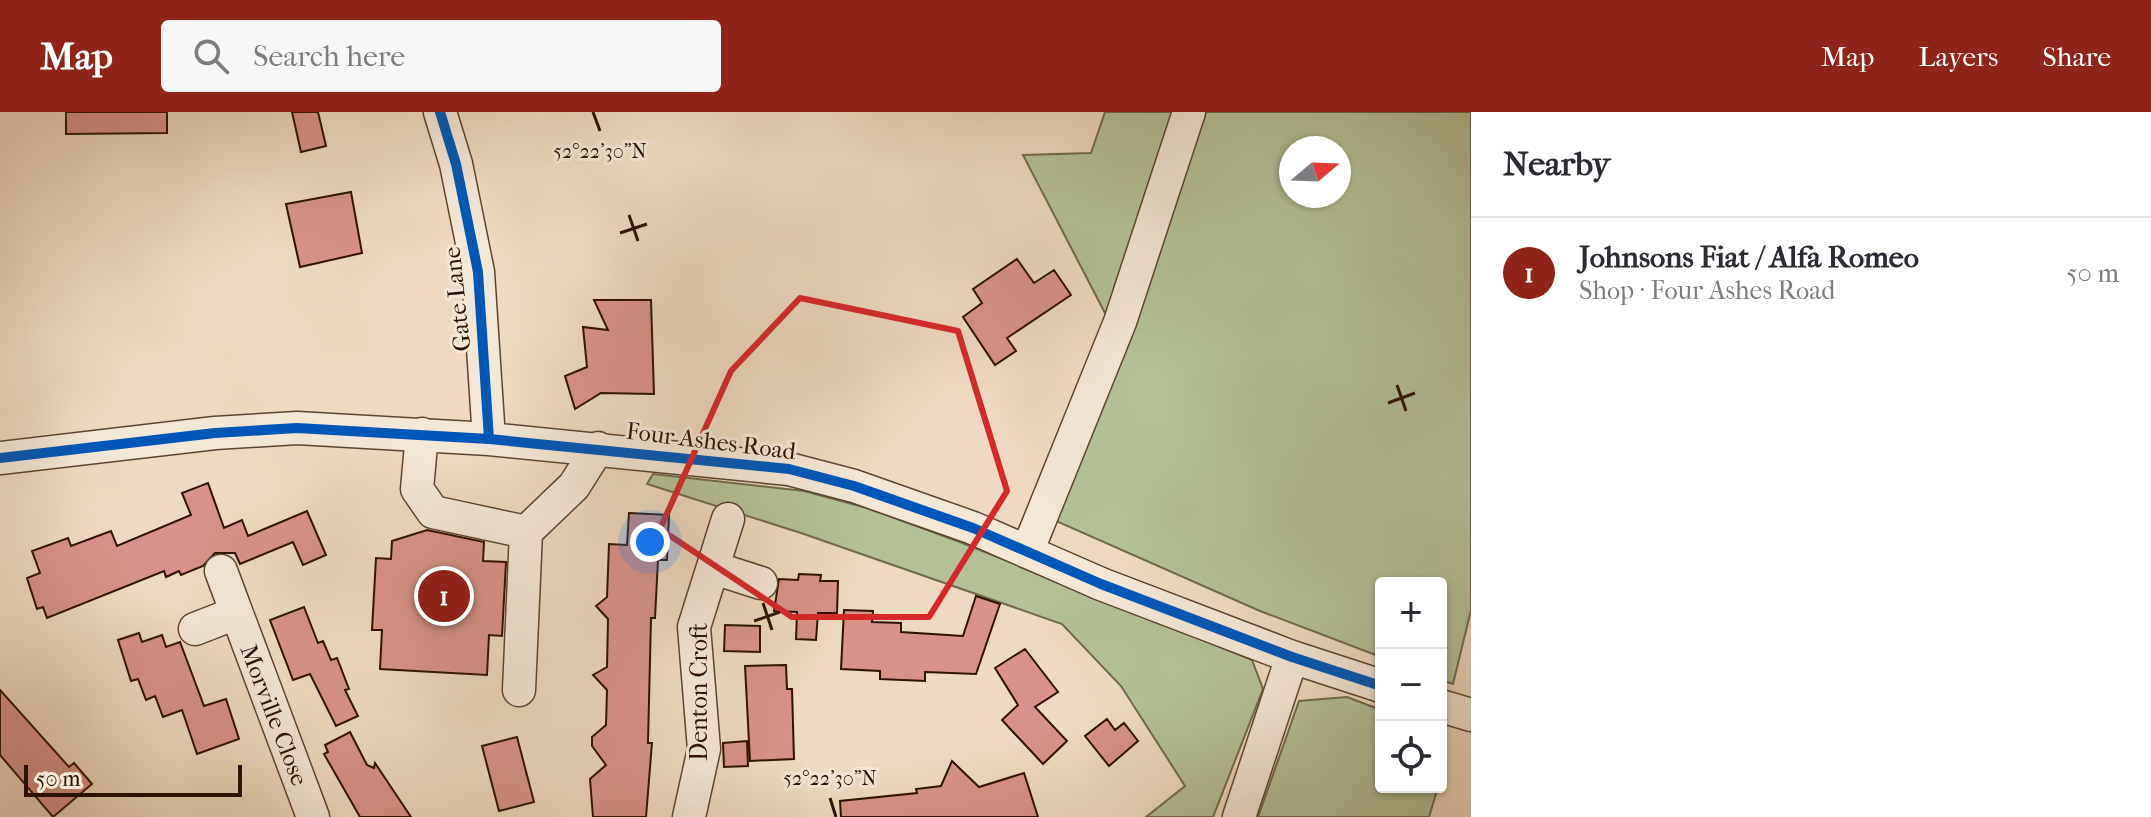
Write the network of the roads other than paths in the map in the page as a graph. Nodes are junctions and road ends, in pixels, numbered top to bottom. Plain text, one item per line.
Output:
1 (440, 112) edge
2 (1189, 112) edge
3 (422, 434) junction
4 (489, 439) junction
5 (598, 448) junction
6 (0, 458) edge
7 (728, 519) dead end
8 (526, 532) junction
9 (1027, 552) junction
10 (714, 568) junction
11 (221, 571) dead end
12 (761, 583) dead end
13 (236, 613) junction
14 (195, 629) dead end
15 (1292, 657) junction
16 (1375, 684) edge
17 (519, 690) dead end
18 (1447, 708) edge
19 (1471, 715) edge
20 (313, 817) edge
21 (689, 817) edge
22 (1239, 817) edge

1 - 4 street, Gate Lane
2 - 9 street
3 - 4 street, Four Ashes Road
3 - 6 street, Four Ashes Road
3 - 8 street
4 - 5 street, Four Ashes Road
5 - 8 street
5 - 9 street, Four Ashes Road
7 - 10 street, Denton Croft
8 - 17 street
9 - 15 street, Four Ashes Road
10 - 12 street
10 - 21 street, Denton Croft
11 - 13 street, Morville Close
13 - 14 street, Morville Close
13 - 20 street, Morville Close
15 - 16 street, Four Ashes Road
15 - 22 street
18 - 19 street

